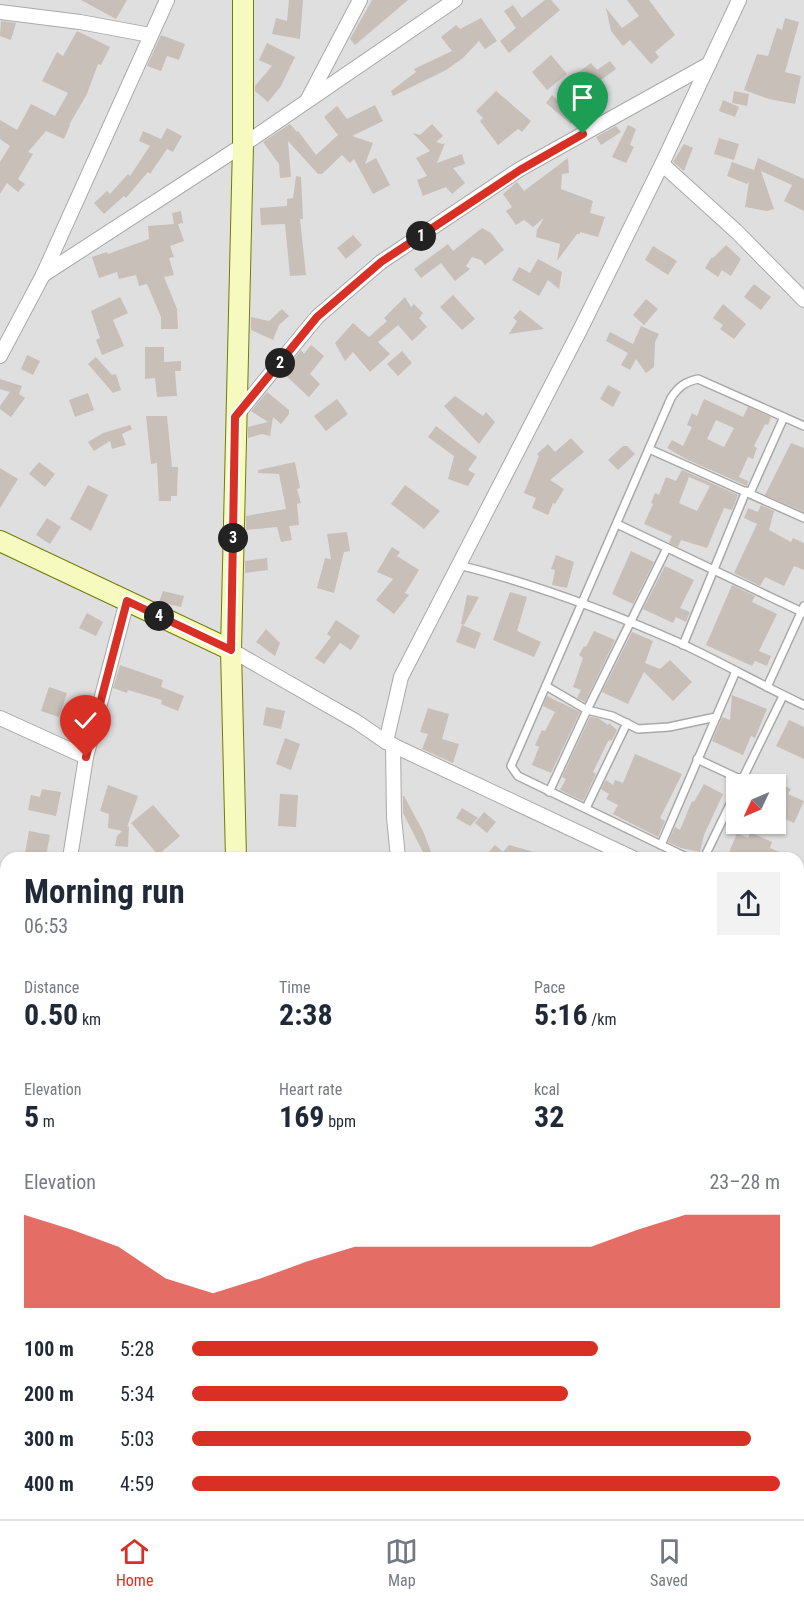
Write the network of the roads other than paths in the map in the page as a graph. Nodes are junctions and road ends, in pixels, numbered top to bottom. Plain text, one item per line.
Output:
1 (167, 0) edge
2 (243, 0) edge
3 (360, 0) edge
4 (455, 0) edge
5 (739, 0) edge
6 (0, 12) edge
7 (150, 36) junction
8 (709, 64) junction
9 (307, 100) junction
10 (243, 145) junction
11 (662, 164) junction
12 (43, 275) junction
13 (804, 300) edge
14 (0, 356) edge
15 (235, 417) junction
16 (784, 417) junction
17 (804, 426) edge
18 (649, 449) junction
19 (748, 492) junction
20 (804, 518) edge
21 (617, 524) junction
22 (0, 541) edge
23 (667, 548) junction
24 (459, 565) junction
25 (714, 570) junction
26 (127, 601) junction
27 (582, 604) junction
28 (803, 610) edge
29 (630, 622) junction
30 (683, 645) junction
31 (231, 650) junction
32 (736, 671) junction
33 (546, 686) junction
34 (767, 687) junction
35 (783, 696) junction
36 (804, 705) edge
37 (587, 710) junction
38 (716, 717) junction
39 (0, 718) edge
40 (627, 723) junction
41 (389, 743) junction
42 (86, 757) junction
43 (697, 759) junction
44 (726, 774) edge
45 (745, 774) edge
46 (549, 792) junction
47 (586, 808) junction
48 (726, 813) edge
49 (661, 845) junction
50 (71, 852) edge
51 (236, 852) edge
52 (397, 852) edge
53 (620, 852) edge
54 (676, 852) edge
55 (707, 852) edge

1 - 7 street
2 - 10 main road
3 - 9 street
4 - 9 street
5 - 8 street
6 - 7 street
7 - 12 street
8 - 11 street
8 - 15 street
9 - 10 street
10 - 12 street
10 - 15 main road
11 - 13 street
11 - 24 street
12 - 14 street
15 - 31 main road
16 - 17 lane
16 - 18 lane
16 - 19 lane
18 - 19 lane
18 - 21 lane
19 - 20 lane
19 - 25 lane
21 - 23 lane
21 - 27 lane
22 - 26 main road
23 - 25 lane
23 - 29 lane
24 - 27 lane
24 - 41 street
25 - 28 lane
25 - 30 lane
26 - 31 main road
26 - 42 street
27 - 29 lane
27 - 33 lane
28 - 34 lane
29 - 30 lane
29 - 37 lane
30 - 32 lane
31 - 41 street
31 - 51 main road
32 - 34 lane
32 - 38 lane
33 - 37 lane
33 - 46 lane
34 - 35 lane
35 - 36 lane
35 - 45 lane
37 - 40 lane
37 - 46 lane
38 - 40 lane
38 - 43 lane
39 - 42 street
40 - 47 lane
41 - 52 street
41 - 53 street
42 - 50 street
43 - 44 lane
43 - 49 lane
46 - 47 lane
47 - 49 lane
48 - 55 lane
49 - 54 lane

